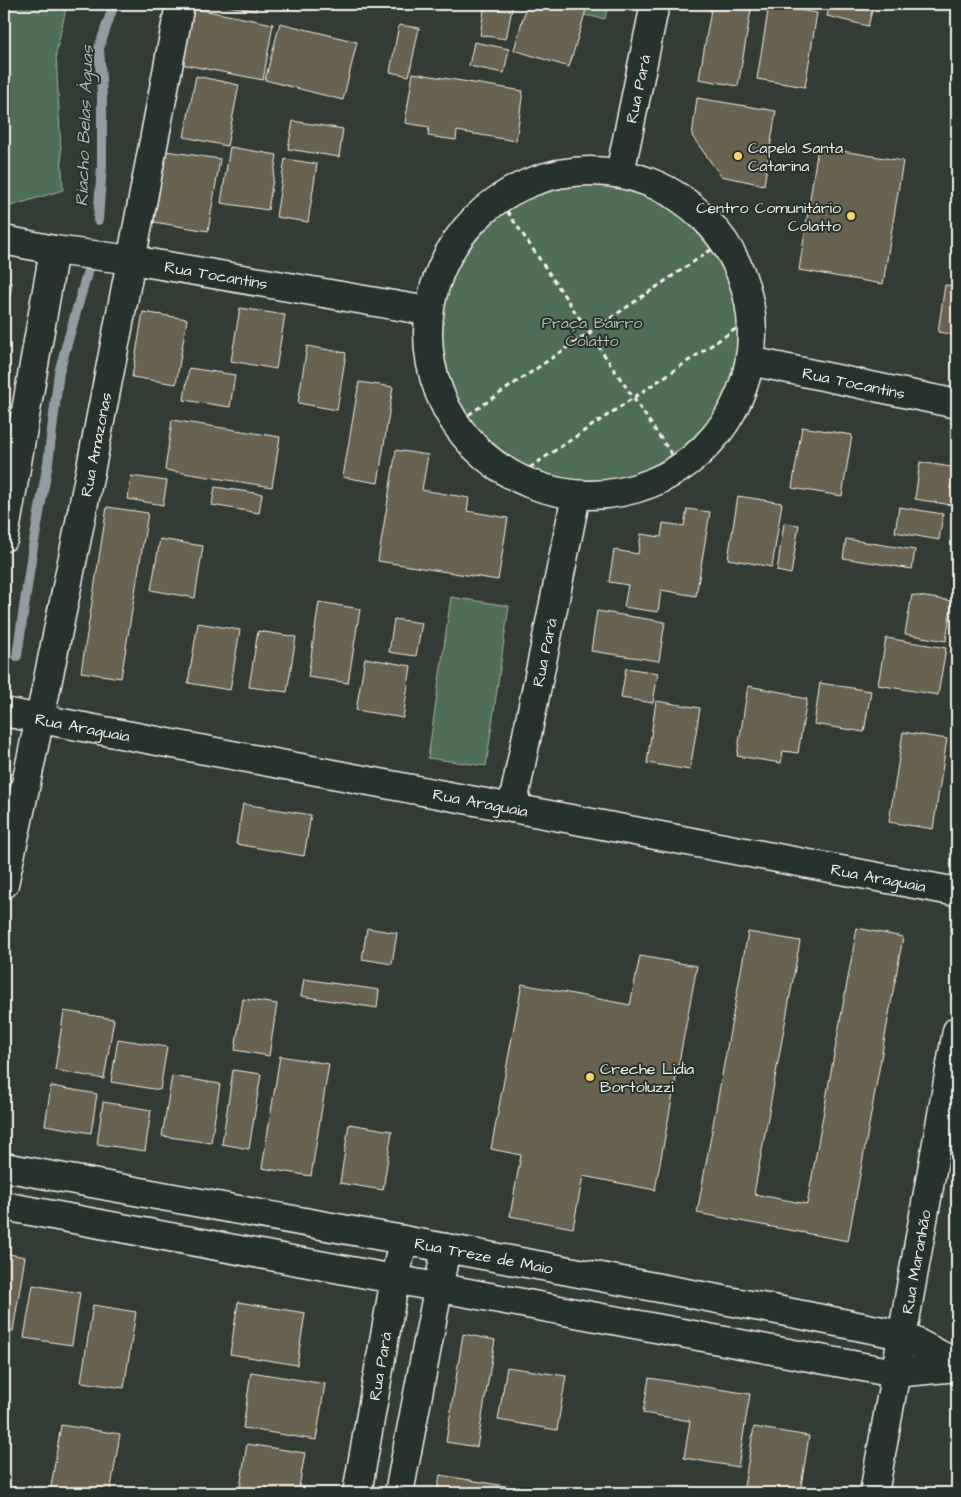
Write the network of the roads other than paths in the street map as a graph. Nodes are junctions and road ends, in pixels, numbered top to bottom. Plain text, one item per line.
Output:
1 (180, 4) edge
2 (654, 4) edge
3 (620, 173) junction
4 (4, 240) edge
5 (54, 250) junction
6 (132, 260) junction
7 (428, 311) junction
8 (750, 361) junction
9 (957, 404) edge
10 (576, 496) junction
11 (4, 536) edge
12 (4, 712) edge
13 (40, 720) junction
14 (512, 808) junction
15 (4, 884) edge
16 (957, 892) edge
17 (957, 1031) edge
18 (4, 1167) edge
19 (123, 1188) junction
20 (4, 1206) edge
21 (254, 1212) junction
22 (115, 1227) junction
23 (403, 1240) junction
24 (446, 1248) junction
25 (247, 1252) junction
26 (394, 1279) junction
27 (642, 1285) junction
28 (438, 1287) junction
29 (635, 1325) junction
30 (902, 1335) junction
31 (957, 1366) edge
32 (895, 1373) junction
33 (364, 1451) junction
34 (405, 1461) junction
35 (357, 1493) edge
36 (399, 1493) edge
37 (874, 1493) edge

1 - 6 street, Rua Amazonas
2 - 3 street, Rua Pará
3 - 7 street
3 - 8 street
4 - 5 street, Rua Tocantins
5 - 6 street, Rua Tocantins
5 - 11 street
6 - 7 street, Rua Tocantins
6 - 13 street, Rua Amazonas
7 - 10 street
8 - 9 street, Rua Tocantins
8 - 10 street
10 - 14 street, Rua Pará
12 - 13 street, Rua Araguaia
13 - 14 street, Rua Araguaia
13 - 15 street, Rua Amazonas
14 - 16 street, Rua Araguaia
17 - 30 street, Rua Maranhão
18 - 19 street, Rua Treze de Maio
19 - 21 street, Rua Treze de Maio
19 - 22 street
20 - 22 street, Rua Treze de Maio
21 - 23 street, Rua Treze de Maio
21 - 25 street
22 - 25 street, Rua Treze de Maio
23 - 24 street, Rua Treze de Maio
23 - 26 street, Rua Pará
24 - 27 street, Rua Treze de Maio
24 - 28 street
25 - 26 street, Rua Treze de Maio
26 - 28 street, Rua Treze de Maio
26 - 33 street, Rua Pará
27 - 29 street
27 - 30 street, Rua Treze de Maio
28 - 29 street, Rua Treze de Maio
28 - 34 street
29 - 32 street, Rua Treze de Maio
30 - 31 street, Rua Treze de Maio
30 - 32 street, Rua Maranhão
31 - 32 street, Rua Treze de Maio
32 - 37 street, Rua Maranhão
33 - 34 street
33 - 35 street, Rua Pará
34 - 36 street

